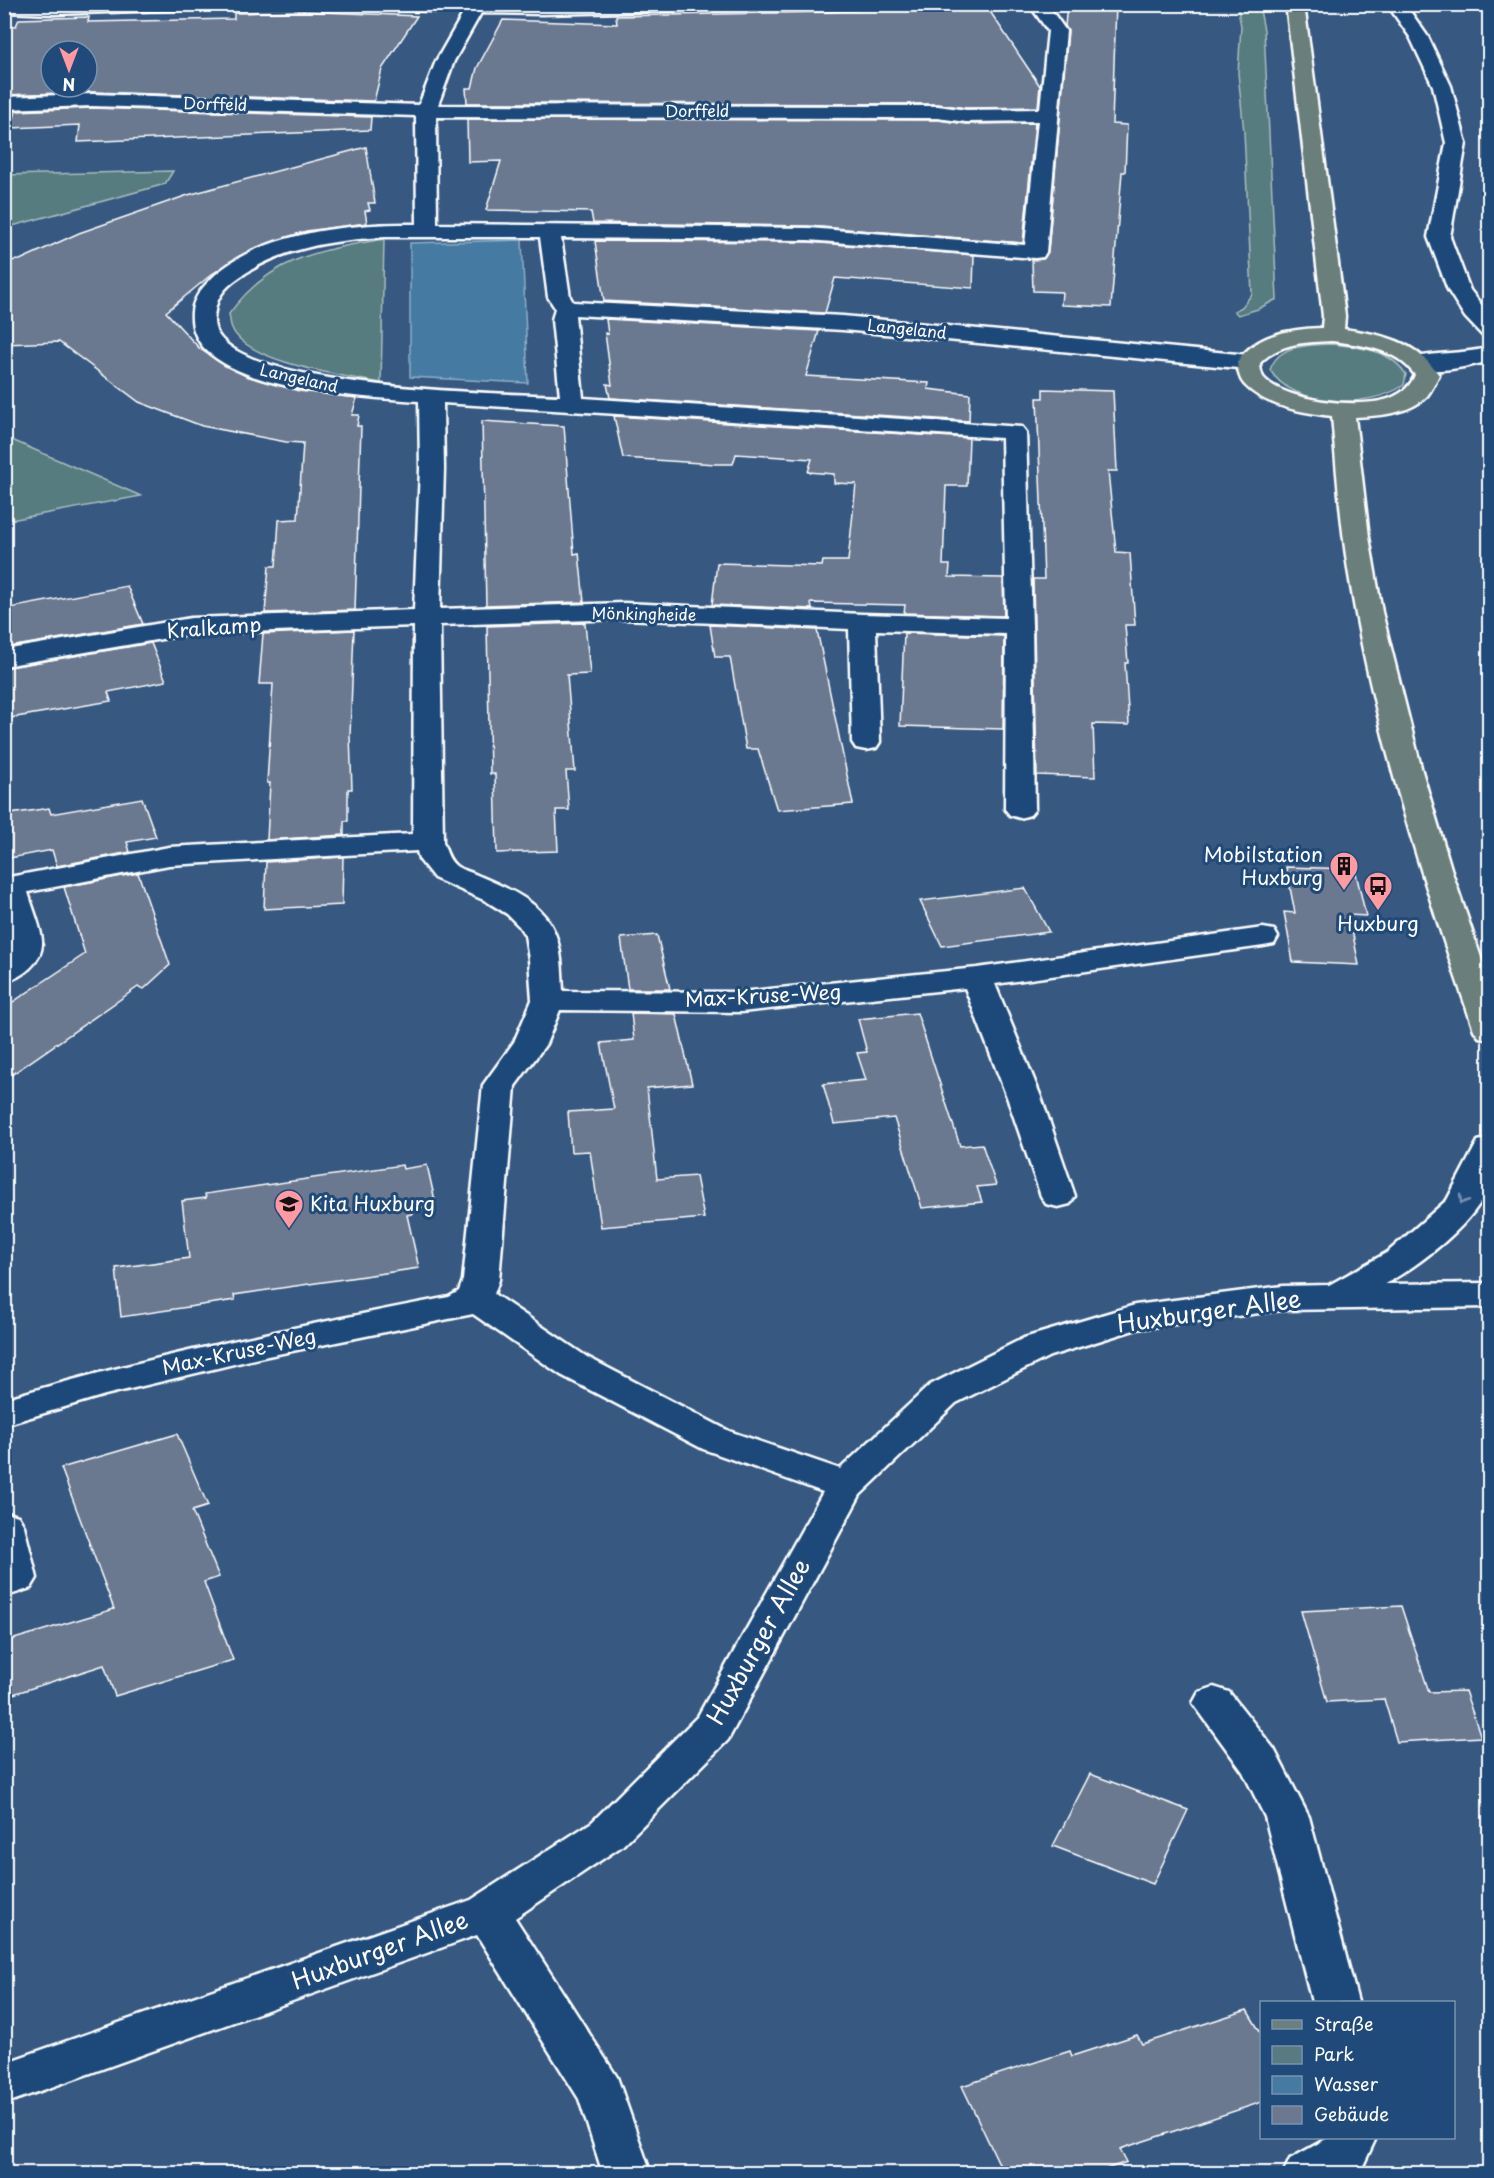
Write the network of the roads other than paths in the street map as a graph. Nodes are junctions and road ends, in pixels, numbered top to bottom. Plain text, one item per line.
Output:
1 (194, 4) edge
2 (373, 4) edge
3 (757, 4) edge
4 (1038, 4) edge
5 (1295, 4) edge
6 (1396, 4) edge
7 (476, 6) edge
8 (4, 7) edge
9 (1027, 93) dead end
10 (1050, 93) junction
11 (4, 102) edge
12 (426, 111) junction
13 (1049, 115) junction
14 (427, 230) junction
15 (549, 230) junction
16 (566, 308) junction
17 (1490, 330) edge
18 (1332, 334) junction
19 (1489, 355) edge
20 (1248, 362) junction
21 (1421, 363) junction
22 (431, 395) junction
23 (572, 402) junction
24 (1342, 410) junction
25 (427, 620) junction
26 (862, 622) junction
27 (1019, 626) junction
28 (4, 658) edge
29 (866, 742) dead end
30 (1020, 809) dead end
31 (428, 842) junction
32 (8, 887) edge
33 (1263, 937) dead end
34 (4, 974) edge
35 (977, 977) junction
36 (548, 1000) junction
37 (1490, 1030) edge
38 (1490, 1149) edge
39 (1058, 1196) dead end
40 (1490, 1295) edge
41 (1337, 1297) junction
42 (475, 1298) junction
43 (4, 1412) edge
44 (846, 1485) junction
45 (4, 1526) edge
46 (4, 1582) edge
47 (1214, 1703) dead end
48 (486, 1913) junction
49 (1335, 2001) edge
50 (4, 2084) edge
51 (1352, 2139) edge
52 (627, 2174) edge
53 (1307, 2174) edge

1 - 8 street
2 - 7 street
3 - 7 street
4 - 10 street
5 - 18 main road
6 - 17 street
7 - 12 street
9 - 10 street
10 - 13 street
11 - 12 street, Dorffeld
12 - 13 street, Dorffeld
12 - 14 street
13 - 15 street, Langeland
14 - 15 street, Langeland
14 - 22 street, Langeland
15 - 16 street
16 - 20 street, Langeland
16 - 23 street
18 - 20 main road
18 - 21 main road
19 - 21 street
20 - 24 main road
21 - 24 main road
22 - 23 street, Langeland
22 - 25 street
23 - 27 street, Langeland
24 - 37 main road
25 - 26 street, Mönkingheide
25 - 28 street, Kralkamp
25 - 31 street
26 - 27 street, Mönkingheide
26 - 29 street
27 - 30 street
31 - 32 street
31 - 36 street
32 - 34 street
33 - 35 street, Max-Kruse-Weg
35 - 36 street, Max-Kruse-Weg
35 - 39 street
36 - 42 street
38 -> 41 street, Huxburger Allee
40 - 41 street, Huxburger Allee
41 - 44 street, Huxburger Allee
42 - 43 street, Max-Kruse-Weg
42 - 44 street
44 - 48 street, Huxburger Allee
45 - 46 street
47 - 49 street
48 - 50 street, Huxburger Allee
48 - 52 street
51 - 53 street

